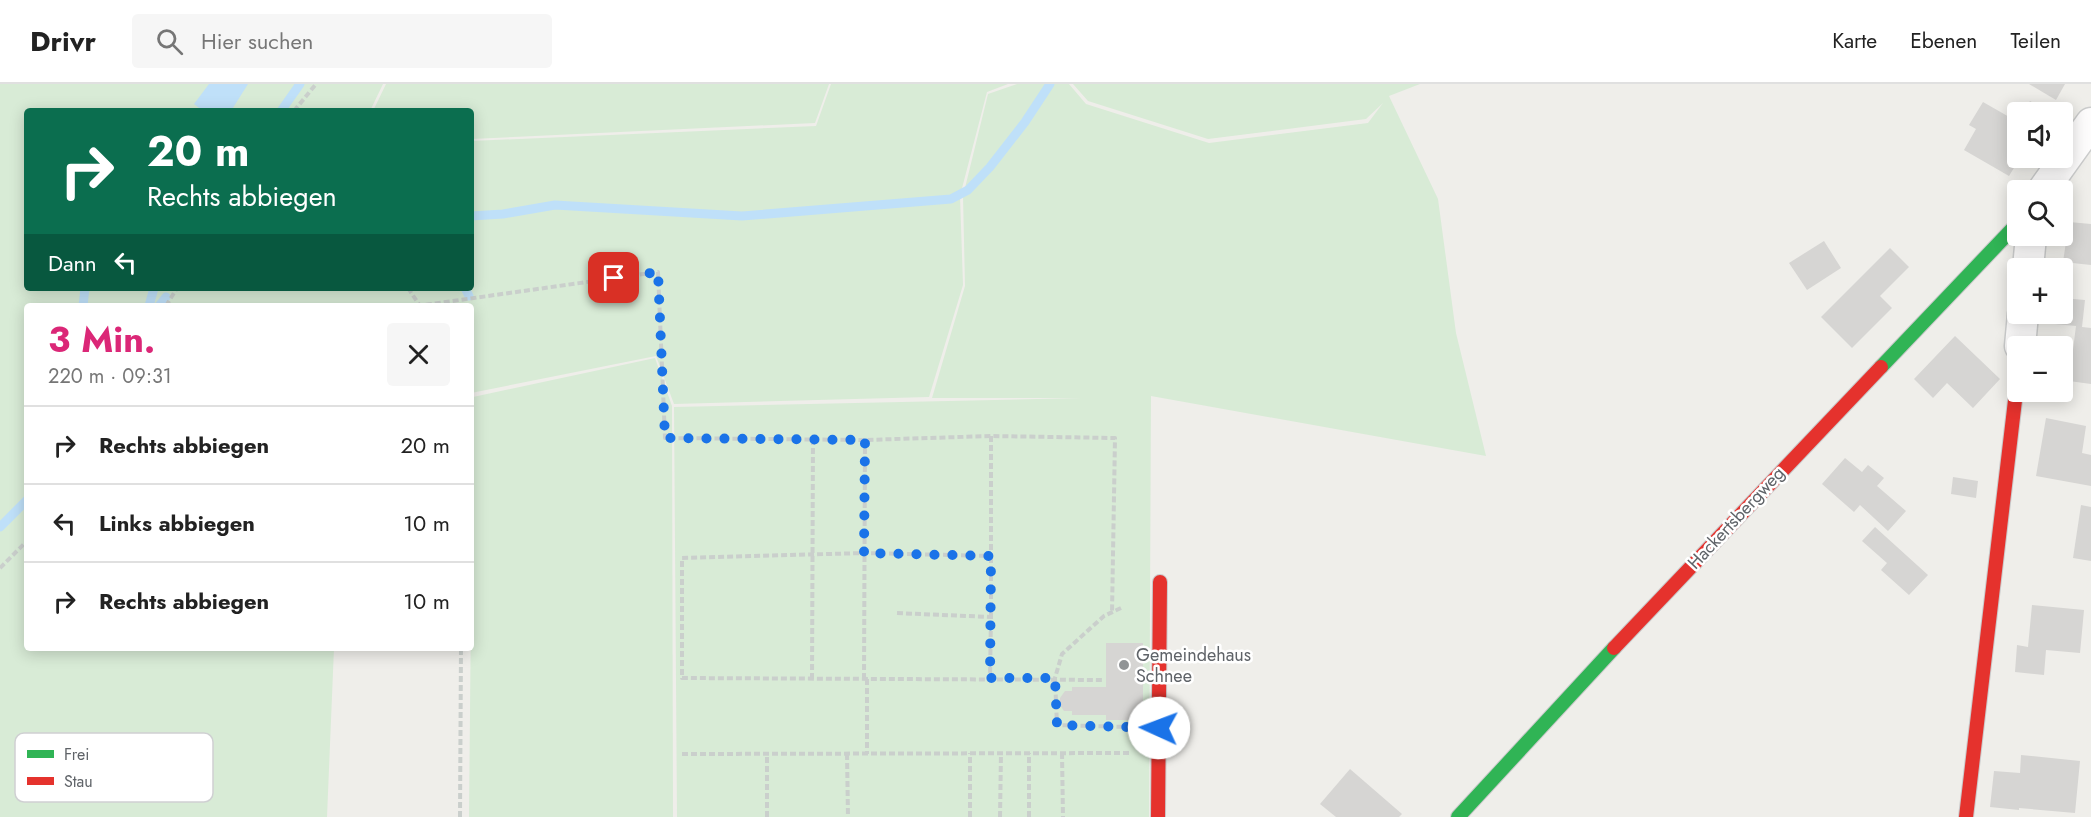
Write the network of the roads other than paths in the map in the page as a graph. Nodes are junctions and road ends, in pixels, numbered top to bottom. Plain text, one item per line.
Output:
1 (2091, 123) edge
2 (2050, 180) edge
3 (2007, 235) edge
4 (2015, 402) edge
5 (1160, 582) dead end
6 (1967, 815) edge
7 (1158, 817) edge
8 (1458, 817) edge

1 - 2 street
3 - 8 street, Hackertsbergweg
4 - 6 street
5 - 7 street

